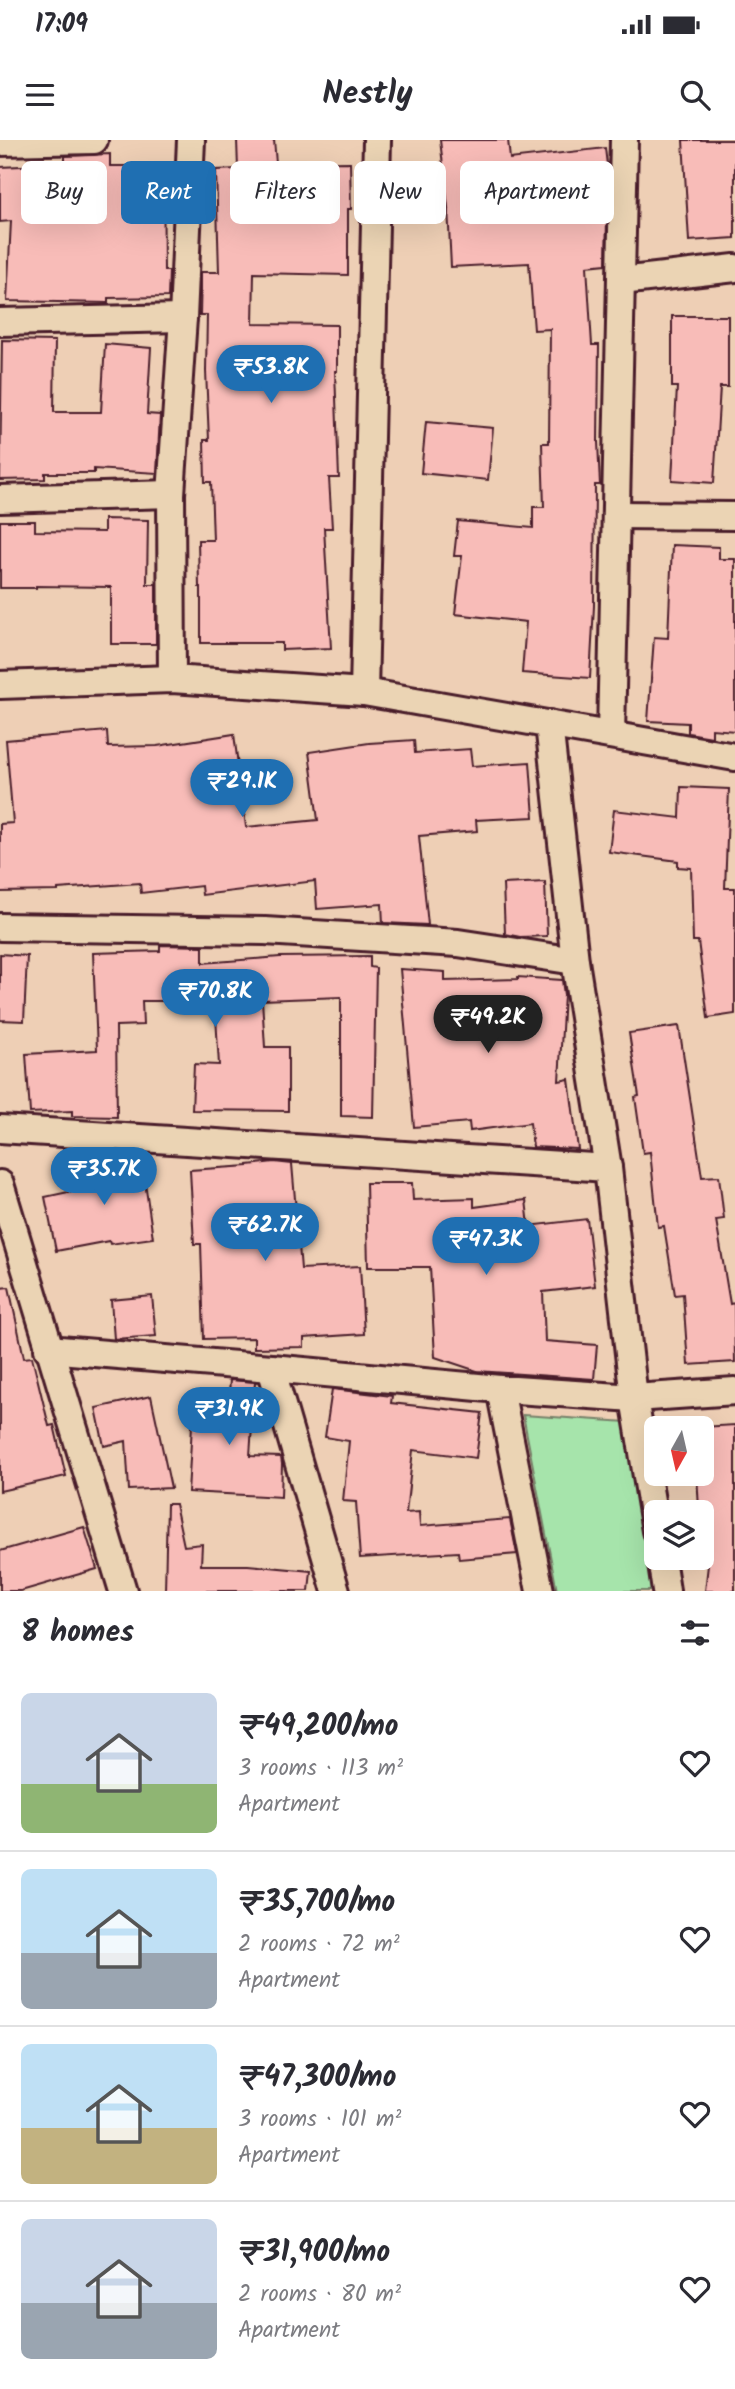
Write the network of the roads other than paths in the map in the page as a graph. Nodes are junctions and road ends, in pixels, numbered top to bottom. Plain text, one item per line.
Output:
1 (93, 140) edge
2 (191, 140) edge
3 (377, 140) edge
4 (624, 140) edge
5 (0, 142) edge
6 (735, 268) edge
7 (621, 281) junction
8 (183, 318) junction
9 (0, 322) edge
10 (171, 494) junction
11 (0, 499) edge
12 (616, 515) junction
13 (735, 516) edge
14 (172, 679) junction
15 (0, 685) edge
16 (365, 692) junction
17 (549, 724) junction
18 (611, 735) junction
19 (735, 757) edge
20 (0, 927) edge
21 (575, 961) junction
22 (0, 1129) edge
23 (608, 1168) junction
24 (0, 1184) edge
25 (48, 1349) junction
26 (271, 1368) junction
27 (500, 1389) junction
28 (735, 1391) edge
29 (634, 1398) junction
30 (651, 1500) edge
31 (663, 1570) edge
32 (123, 1591) edge
33 (336, 1591) edge
34 (540, 1591) edge
35 (666, 1591) edge

1 - 5 street
2 - 8 street
3 - 16 street
4 - 7 street
6 - 7 street
7 - 12 street
8 - 9 street
8 - 10 street
10 - 11 street
10 - 14 street
12 - 13 street
12 - 18 street
14 - 15 street
14 - 16 street
16 - 17 street
17 - 18 street
17 - 21 street
18 - 19 street
20 - 21 street
21 - 23 street
22 - 23 street
23 - 29 street
24 - 25 street
25 - 26 street
25 - 32 street
26 - 27 street
26 - 33 street
27 - 29 street
27 - 34 street
28 - 29 street
29 - 30 street
31 - 35 street

